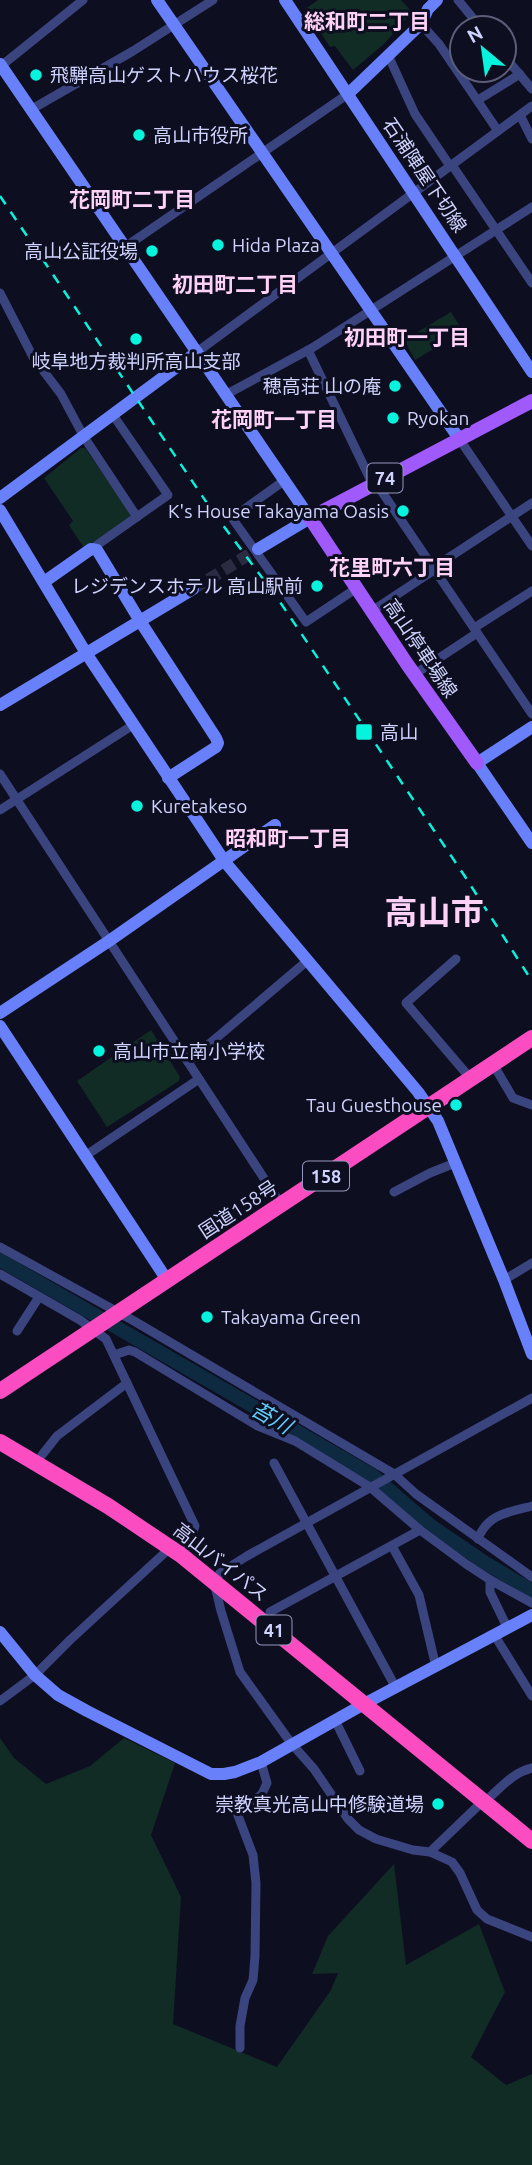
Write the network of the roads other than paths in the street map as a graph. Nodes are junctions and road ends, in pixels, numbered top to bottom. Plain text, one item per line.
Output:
1 (83, 0) edge
2 (157, 0) edge
3 (213, 0) edge
4 (285, 0) edge
5 (437, 0) edge
6 (457, 0) edge
7 (469, 14) edge
8 (421, 24) junction
9 (174, 25) junction
10 (388, 55) junction
11 (0, 65) edge
12 (518, 72) edge
13 (520, 74) junction
14 (532, 89) edge
15 (348, 94) junction
16 (478, 100) junction
17 (532, 106) edge
18 (32, 109) junction
19 (520, 114) junction
20 (498, 131) junction
21 (532, 139) edge
22 (262, 153) junction
23 (451, 165) junction
24 (413, 193) junction
25 (532, 207) edge
26 (496, 230) junction
27 (125, 247) junction
28 (331, 252) junction
29 (455, 256) junction
30 (532, 283) edge
31 (0, 293) edge
32 (371, 309) junction
33 (308, 350) junction
34 (197, 352) junction
35 (532, 372) edge
36 (227, 394) junction
37 (532, 401) edge
38 (113, 415) junction
39 (84, 438) junction
40 (460, 440) junction
41 (285, 480) junction
42 (375, 484) junction
43 (0, 498) edge
44 (532, 503) edge
45 (0, 510) edge
46 (511, 516) junction
47 (137, 517) junction
48 (310, 518) junction
49 (532, 546) edge
50 (94, 549) junction
51 (258, 549) tunnel mouth
52 (433, 569) junction
53 (44, 582) junction
54 (357, 588) junction
55 (193, 589) tunnel mouth
56 (532, 591) edge
57 (372, 611) junction
58 (140, 621) junction
59 (475, 630) junction
60 (86, 653) junction
61 (415, 674) junction
62 (0, 705) edge
63 (532, 714) edge
64 (133, 724) junction
65 (532, 727) edge
66 (477, 763) junction
67 (0, 774) edge
68 (168, 778) junction
69 (16, 799) junction
70 (0, 810) edge
71 (275, 825) dead end
72 (532, 843) edge
73 (225, 862) junction
74 (109, 942) junction
75 (456, 959) dead end
76 (307, 961) junction
77 (0, 1013) edge
78 (0, 1026) edge
79 (532, 1038) edge
80 (188, 1062) junction
81 (493, 1064) junction
82 (199, 1079) junction
83 (471, 1079) junction
84 (532, 1105) edge
85 (429, 1107) junction
86 (85, 1156) junction
87 (455, 1163) junction
88 (394, 1192) dead end
89 (282, 1206) junction
90 (0, 1247) edge
91 (532, 1263) edge
92 (0, 1274) edge
93 (167, 1280) junction
94 (504, 1280) junction
95 (39, 1297) junction
96 (116, 1314) junction
97 (94, 1328) junction
98 (17, 1331) dead end
99 (532, 1354) edge
100 (114, 1355) junction
101 (127, 1383) junction
102 (0, 1391) edge
103 (532, 1398) edge
104 (0, 1430) edge
105 (0, 1442) edge
106 (42, 1455) junction
107 (274, 1463) dead end
108 (393, 1475) junction
109 (372, 1486) junction
110 (532, 1506) edge
111 (306, 1522) junction
112 (420, 1530) junction
113 (478, 1539) junction
114 (393, 1545) junction
115 (178, 1548) junction
116 (336, 1576) junction
117 (217, 1577) junction
118 (532, 1577) edge
119 (492, 1581) junction
120 (532, 1603) edge
121 (270, 1612) junction
122 (532, 1615) edge
123 (508, 1629) junction
124 (0, 1632) edge
125 (495, 1636) junction
126 (436, 1667) junction
127 (35, 1675) junction
128 (396, 1688) junction
129 (532, 1696) edge
130 (0, 1701) edge
131 (368, 1701) junction
132 (335, 1720) junction
133 (291, 1743) junction
134 (261, 1762) junction
135 (532, 1768) edge
136 (360, 1771) dead end
137 (487, 1799) junction
138 (532, 1828) edge
139 (532, 1841) edge
140 (430, 1852) junction
141 (532, 1937) edge
142 (240, 2048) dead end

1 - 11 street
2 - 9 street
3 - 9 street
4 - 15 street, 石浦陣屋下切線
5 - 8 street
6 - 7 street
8 - 10 street
8 - 16 street
9 - 18 street
9 - 22 street
10 - 15 street
10 - 23 street
11 - 18 street
12 - 13 street
13 - 14 street
13 - 16 street
15 - 22 street
15 - 24 street, 石浦陣屋下切線
16 - 20 street
17 - 19 street
18 - 27 street
19 - 20 street
19 - 21 street
20 - 23 street
22 - 27 street
22 - 28 street
23 - 24 street
23 - 26 street
24 - 28 street
24 - 29 street, 石浦陣屋下切線
25 - 26 street
26 - 29 street
26 - 30 street
27 - 34 street
28 - 32 street
28 - 34 street
29 - 32 street
29 - 35 street, 石浦陣屋下切線
31 - 39 street
32 - 33 street
32 - 40 street
33 - 36 street
33 - 42 street
34 - 36 street
34 - 38 street
36 - 41 street
37 - 40 main road, 74
38 - 39 street
38 - 47 street
39 - 43 street
39 - 47 street
40 - 42 main road, 74
40 - 46 street
41 - 48 street
41 - 54 street
42 - 48 main road, 74
42 - 52 street
44 - 46 street
45 - 53 street
46 - 49 street
46 - 52 street
47 - 50 street
48 - 51 street
48 - 54 main road, 高山停車場線
50 - 53 street
50 - 58 street
52 - 57 street
52 - 59 street
53 - 60 street
54 - 57 main road, 高山停車場線
55 - 58 street
56 - 59 street
57 - 61 main road, 高山停車場線
58 - 60 street
58 - 68 street
59 - 61 street
59 - 63 street
60 - 62 street
60 - 64 street
61 - 66 main road, 高山停車場線
64 - 68 street
64 - 69 street
65 - 66 street
66 - 72 street
67 - 69 street
68 - 73 street
69 - 70 street
69 - 74 street
71 - 73 street
73 - 74 street
73 - 76 street
74 - 77 street
74 - 80 street
75 - 83 street
76 - 80 street
76 - 85 street
78 - 86 street
79 - 81 highway, 国道158号 / 158
80 - 82 street
81 - 83 highway, 国道158号 / 158
81 - 84 street
82 - 86 street
82 - 89 street
83 - 85 highway, 国道158号 / 158
85 - 87 street
85 - 89 highway, 国道158号 / 158
86 - 93 street
87 - 88 street
87 - 94 street
89 - 93 highway, 国道158号 / 158
90 - 96 street
91 - 94 street
92 - 95 street
93 - 96 highway, 国道158号 / 158
94 - 99 street
95 - 97 street
95 - 98 street
96 - 97 highway, 国道158号 / 158
96 - 108 street
97 - 100 street
97 - 102 highway, 国道158号 / 158
100 - 101 street
100 - 109 street
101 - 106 street
101 - 115 street
103 - 108 street
104 - 106 highway, 高山バイパス / 41
105 - 115 highway, 高山バイパス / 41
106 - 115 highway, 高山バイパス / 41
107 - 111 street
108 - 109 street
108 - 113 street
109 - 111 street
109 - 112 street
110 - 113 street
111 - 116 street
111 - 117 street
112 - 114 street
112 - 119 street
113 - 118 street
114 - 116 street
114 - 126 street
115 - 117 highway, 高山バイパス / 41
115 - 127 street
116 - 121 street
116 - 128 street
117 - 121 highway, 高山バイパス / 41
117 - 131 highway, 高山バイパス / 41
117 - 133 street
119 - 120 street
119 - 123 street
121 - 131 highway, 高山バイパス / 41
122 - 123 street
123 - 125 street
124 - 127 street
125 - 126 street
125 - 129 street
126 - 128 street
127 - 130 street
127 - 134 street
128 - 131 street
131 - 132 street
131 - 137 highway, 高山バイパス / 41
132 - 133 street
132 - 136 street
133 - 134 street
133 - 140 street
134 - 142 street
135 - 137 street
137 - 138 highway, 高山バイパス / 41
137 - 139 highway, 高山バイパス / 41
137 - 140 street
140 - 141 street

